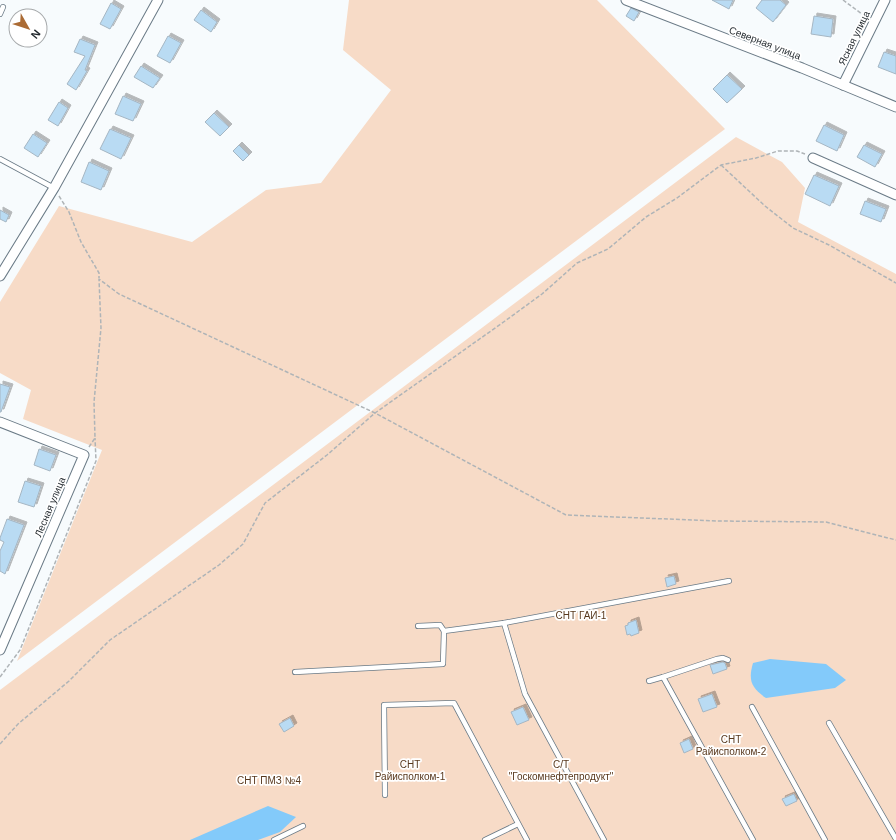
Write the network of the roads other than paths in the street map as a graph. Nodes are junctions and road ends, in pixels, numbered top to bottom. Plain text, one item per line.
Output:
1 (158, 0) edge
2 (626, 0) edge
3 (885, 0) edge
4 (3, 7) dead end
5 (0, 14) edge
6 (843, 85) junction
7 (896, 107) edge
8 (813, 158) road end
9 (0, 159) edge
10 (54, 188) junction
11 (896, 195) edge
12 (0, 276) edge
13 (0, 422) edge
14 (729, 581) dead end
15 (504, 623) junction
16 (418, 626) dead end
17 (444, 631) junction
18 (0, 650) edge
19 (728, 660) dead end
20 (296, 672) dead end
21 (663, 677) junction
22 (649, 681) dead end
23 (752, 708) dead end
24 (829, 723) dead end
25 (385, 795) dead end
26 (518, 824) junction
27 (303, 826) dead end
28 (896, 839) edge
29 (274, 840) edge
30 (485, 840) edge
31 (527, 840) edge
32 (604, 840) edge
33 (753, 840) edge
34 (825, 840) edge

1 - 10 street
2 - 6 street, Северная улица
3 - 6 street, Ясная улица
4 - 5 lane
6 - 7 street, Северная улица
8 - 11 street
9 - 10 lane
10 - 12 street
13 - 18 street, Лесная улица
14 - 15 lane
15 - 17 lane
15 - 32 lane
16 - 17 lane
17 - 20 lane
19 - 21 lane
21 - 22 lane
21 - 33 lane
23 - 34 lane
24 - 28 lane
25 - 26 lane
26 - 30 lane
26 - 31 lane
27 - 29 lane

